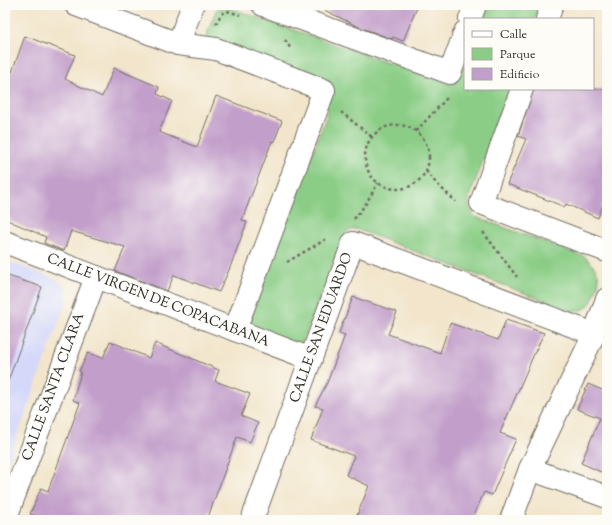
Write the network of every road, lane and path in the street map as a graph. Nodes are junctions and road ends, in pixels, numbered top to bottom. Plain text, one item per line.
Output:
1 (76, 5) edge
2 (193, 5) edge
3 (263, 5) edge
4 (475, 5) edge
5 (552, 5) edge
6 (243, 16) dead end
7 (470, 18) edge
8 (547, 18) edge
9 (464, 35) edge
10 (178, 44) junction
11 (216, 49) junction
12 (522, 90) edge
13 (323, 92) junction
14 (450, 95) dead end
15 (416, 132) junction
16 (372, 137) junction
17 (426, 171) junction
18 (378, 183) junction
19 (458, 204) dead end
20 (351, 222) dead end
21 (480, 228) dead end
22 (329, 237) dead end
23 (5, 242) edge
24 (607, 251) edge
25 (282, 264) dead end
26 (96, 277) junction
27 (521, 282) dead end
28 (607, 299) edge
29 (235, 330) junction
30 (594, 334) junction
31 (311, 360) junction
32 (530, 469) junction
33 (607, 497) edge
34 (5, 520) edge
35 (252, 520) edge
36 (511, 520) edge

1 - 10 street
2 - 10 street
3 - 9 street
4 - 7 street
5 - 8 street
6 - 11 path
10 - 11 street
11 - 13 street
12 - 24 street
13 - 16 path
13 - 29 street
14 - 15 path
15 - 16 path
15 - 17 path
16 - 18 path
17 - 18 path
17 - 19 path
18 - 20 path
21 - 27 path
22 - 25 path
23 - 26 street, CALLE VIRGEN DE COPACABANA
26 - 29 street, CALLE VIRGEN DE COPACABANA
26 - 34 street, CALLE SANTA CLARA
28 - 30 street
29 - 31 street, CALLE VIRGEN DE COPACABANA
30 - 31 street, CALLE SAN EDUARDO
30 - 32 street
31 - 35 street, CALLE SAN EDUARDO
32 - 33 street
32 - 36 street

